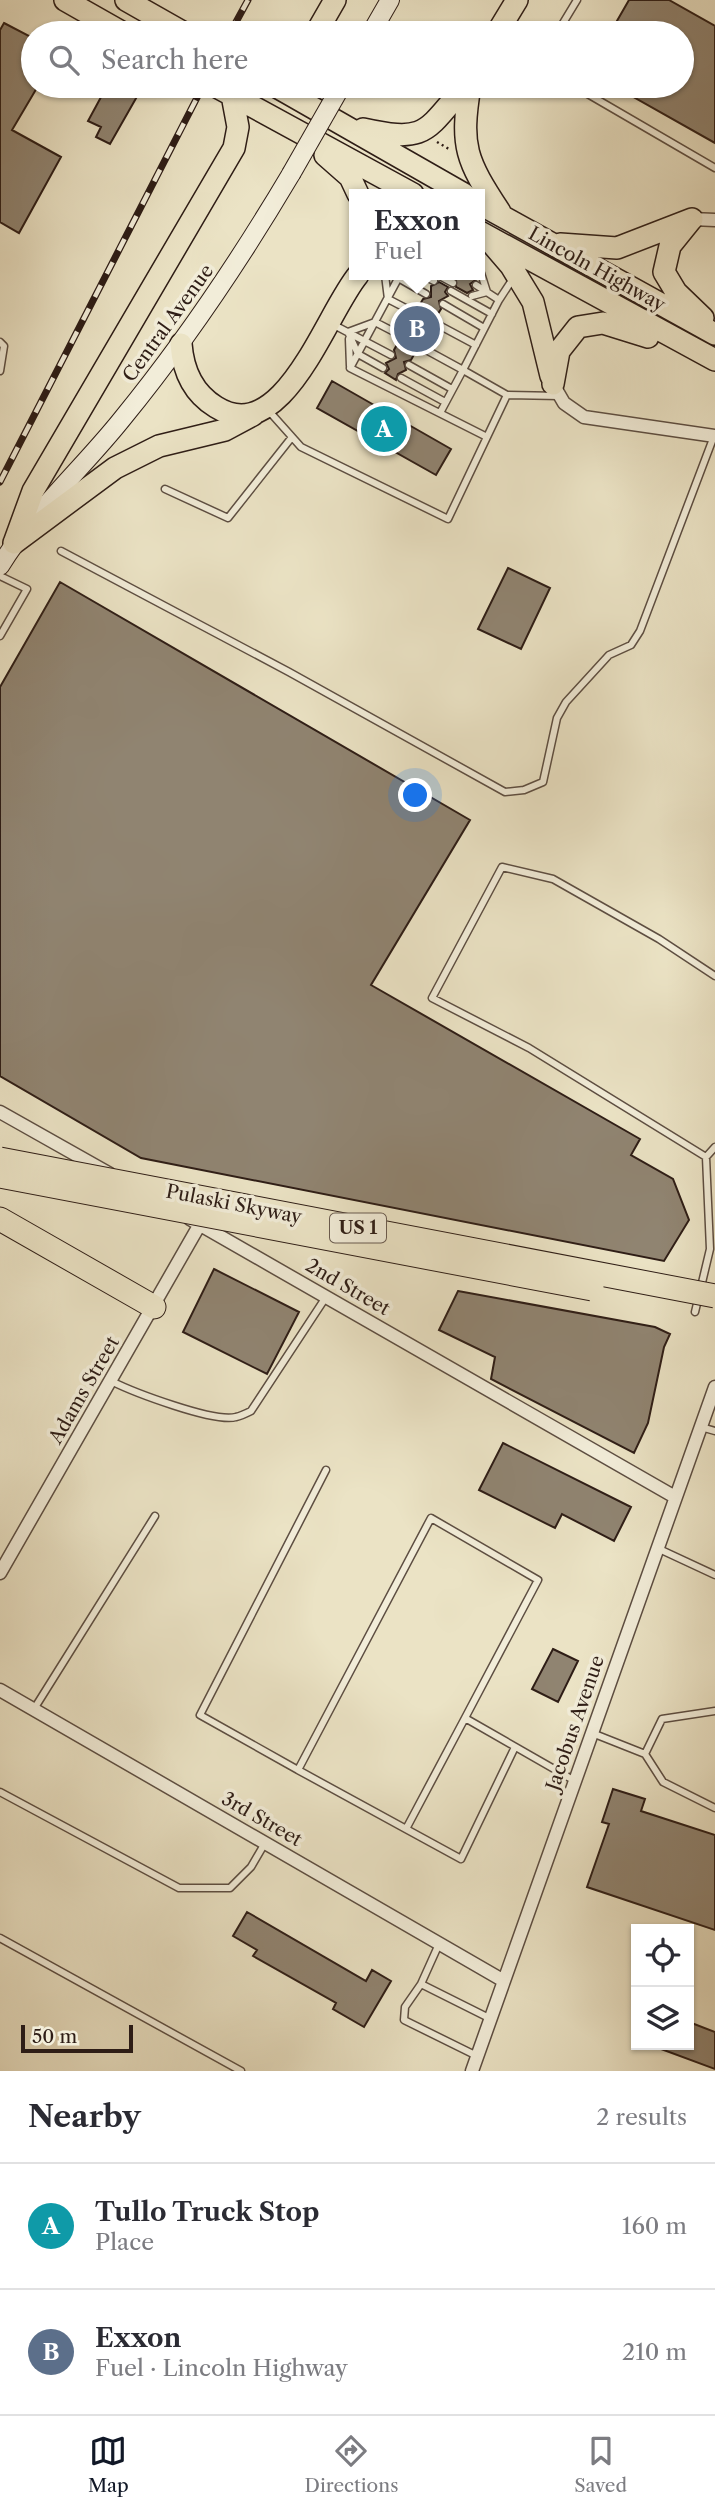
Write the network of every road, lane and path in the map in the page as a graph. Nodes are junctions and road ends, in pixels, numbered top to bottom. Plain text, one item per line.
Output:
1 (65, 0) edge
2 (126, 0) edge
3 (335, 0) edge
4 (390, 0) edge
5 (517, 0) edge
6 (577, 0) edge
7 (102, 21) edge
8 (163, 21) edge
9 (323, 21) edge
10 (379, 21) edge
11 (504, 21) edge
12 (564, 21) edge
13 (227, 98) edge
14 (238, 98) edge
15 (296, 98) edge
16 (335, 98) edge
17 (457, 98) edge
18 (467, 98) edge
19 (595, 98) edge
20 (343, 125) junction
21 (292, 126) junction
22 (430, 139) dead end
23 (453, 150) dead end
24 (715, 168) edge
25 (356, 189) edge
26 (404, 189) edge
27 (455, 189) edge
28 (485, 207) edge
29 (503, 217) junction
30 (692, 219) junction
31 (715, 220) edge
32 (485, 236) edge
33 (485, 239) edge
34 (551, 243) junction
35 (516, 274) junction
36 (386, 280) edge
37 (395, 280) edge
38 (403, 280) edge
39 (440, 280) edge
40 (483, 280) edge
41 (352, 283) edge
42 (476, 285) dead end
43 (486, 292) junction
44 (426, 294) dead end
45 (472, 296) dead end
46 (388, 299) junction
47 (499, 300) junction
48 (443, 304) dead end
49 (415, 313) dead end
50 (492, 314) junction
51 (327, 322) junction
52 (375, 322) junction
53 (433, 323) dead end
54 (484, 328) junction
55 (715, 331) edge
56 (348, 332) junction
57 (402, 336) dead end
58 (365, 341) junction
59 (0, 342) edge
60 (181, 344) junction
61 (476, 345) junction
62 (419, 346) dead end
63 (358, 354) junction
64 (391, 355) dead end
65 (713, 359) edge
66 (409, 365) dead end
67 (350, 368) junction
68 (383, 368) dead end
69 (463, 370) junction
70 (0, 372) edge
71 (401, 378) dead end
72 (452, 389) junction
73 (557, 390) junction
74 (507, 395) junction
75 (445, 402) junction
76 (261, 411) junction
77 (440, 413) junction
78 (485, 436) junction
79 (715, 436) edge
80 (292, 437) junction
81 (165, 489) dead end
82 (14, 543) junction
83 (61, 551) dead end
84 (0, 566) edge
85 (0, 576) edge
86 (0, 636) edge
87 (715, 976) edge
88 (0, 1112) edge
89 (715, 1147) edge
90 (706, 1157) junction
91 (0, 1159) edge
92 (0, 1176) edge
93 (0, 1219) edge
94 (200, 1224) junction
95 (715, 1296) edge
96 (326, 1297) junction
97 (154, 1307) junction
98 (705, 1312) edge
99 (111, 1381) junction
100 (715, 1388) edge
101 (701, 1427) junction
102 (715, 1431) edge
103 (326, 1470) dead end
104 (675, 1497) junction
105 (155, 1516) dead end
106 (657, 1548) junction
107 (0, 1573) edge
108 (715, 1575) edge
109 (0, 1690) edge
110 (34, 1709) junction
111 (715, 1711) edge
112 (465, 1718) junction
113 (592, 1732) junction
114 (515, 1746) junction
115 (645, 1754) junction
116 (298, 1770) junction
117 (575, 1781) junction
118 (0, 1792) edge
119 (715, 1808) edge
120 (406, 1829) junction
121 (265, 1843) junction
122 (0, 1938) edge
123 (439, 1944) junction
124 (504, 1981) junction
125 (421, 1984) junction
126 (491, 2019) junction
127 (477, 2056) junction
128 (241, 2071) edge
129 (471, 2071) edge

1 - 7 highway
2 - 8 highway
3 - 9 highway
4 - 10 main road
5 - 11 highway
6 - 12 lane
13 - 82 highway
14 - 21 highway
15 - 20 highway
16 - 60 main road, Central Avenue, bridge
17 - 20 highway
18 - 29 highway
19 - 24 lane
20 - 27 highway
21 - 25 highway
21 - 26 highway
22 - 23 path
28 - 29 highway, Lincoln Highway
29 - 34 highway, Lincoln Highway
30 - 31 street
30 - 34 highway
30 - 55 highway
32 - 65 highway, Lincoln Highway
33 - 35 highway
34 - 55 highway, Lincoln Highway
35 - 47 lane
35 - 73 highway
36 - 46 lane
37 - 46 lane
38 - 44 lane
39 - 50 lane
40 - 43 lane
41 - 51 highway
42 - 43 lane
43 - 45 lane
43 - 47 lane
46 - 49 lane
46 - 52 lane
47 - 50 lane
48 - 54 lane
50 - 54 lane
51 - 56 lane
51 - 76 highway
52 - 56 lane
52 - 57 lane
52 - 58 lane
53 - 61 lane
54 - 61 lane
56 - 58 lane
56 - 63 lane
56 - 67 lane
58 - 63 lane
58 - 64 lane
59 - 70 lane
60 - 76 highway
60 - 82 main road, Central Avenue
61 - 69 lane
62 - 69 lane
63 - 67 lane
63 - 68 lane
65 - 73 highway
66 - 72 lane
67 - 77 lane
69 - 72 lane
69 - 74 lane
71 - 75 lane
72 - 75 lane
73 - 74 lane
73 - 79 street
74 - 78 lane
75 - 77 lane
76 - 80 lane
76 - 82 highway
77 - 78 lane
78 - 80 lane
79 - 83 lane
80 - 81 lane
82 - 84 main road, Central Avenue
85 - 86 lane
87 - 90 lane
88 - 94 street, 2nd Street
89 - 90 lane
90 - 98 lane
91 - 95 highway, Pulaski Skyway / US 1, bridge
92 - 98 highway, Pulaski Skyway / US 1, bridge
93 - 97 highway
94 - 96 street, 2nd Street
94 - 97 street, Adams Street
96 - 99 lane
96 - 104 street, 2nd Street
97 - 99 street, Adams Street
99 - 107 street, Adams Street
100 - 101 street, Jacobus Avenue
101 - 102 lane
101 - 104 street, Jacobus Avenue
103 - 116 lane
104 - 106 street, Jacobus Avenue
105 - 110 lane
106 - 108 lane
106 - 113 street, Jacobus Avenue
109 - 110 street, 3rd Street
110 - 121 street, 3rd Street
111 - 115 lane
112 - 114 lane
112 - 116 lane
112 - 120 lane
113 - 115 lane
113 - 117 street, Jacobus Avenue
114 - 117 lane
114 - 120 lane
115 - 119 lane
116 - 120 lane
117 - 124 street, Jacobus Avenue
118 - 121 lane
121 - 123 street, 3rd Street
122 - 128 lane
123 - 124 street, 3rd Street
123 - 125 lane
124 - 126 street, Jacobus Avenue
125 - 126 lane
125 - 127 lane
126 - 127 street, Jacobus Avenue
127 - 129 street, Jacobus Avenue

